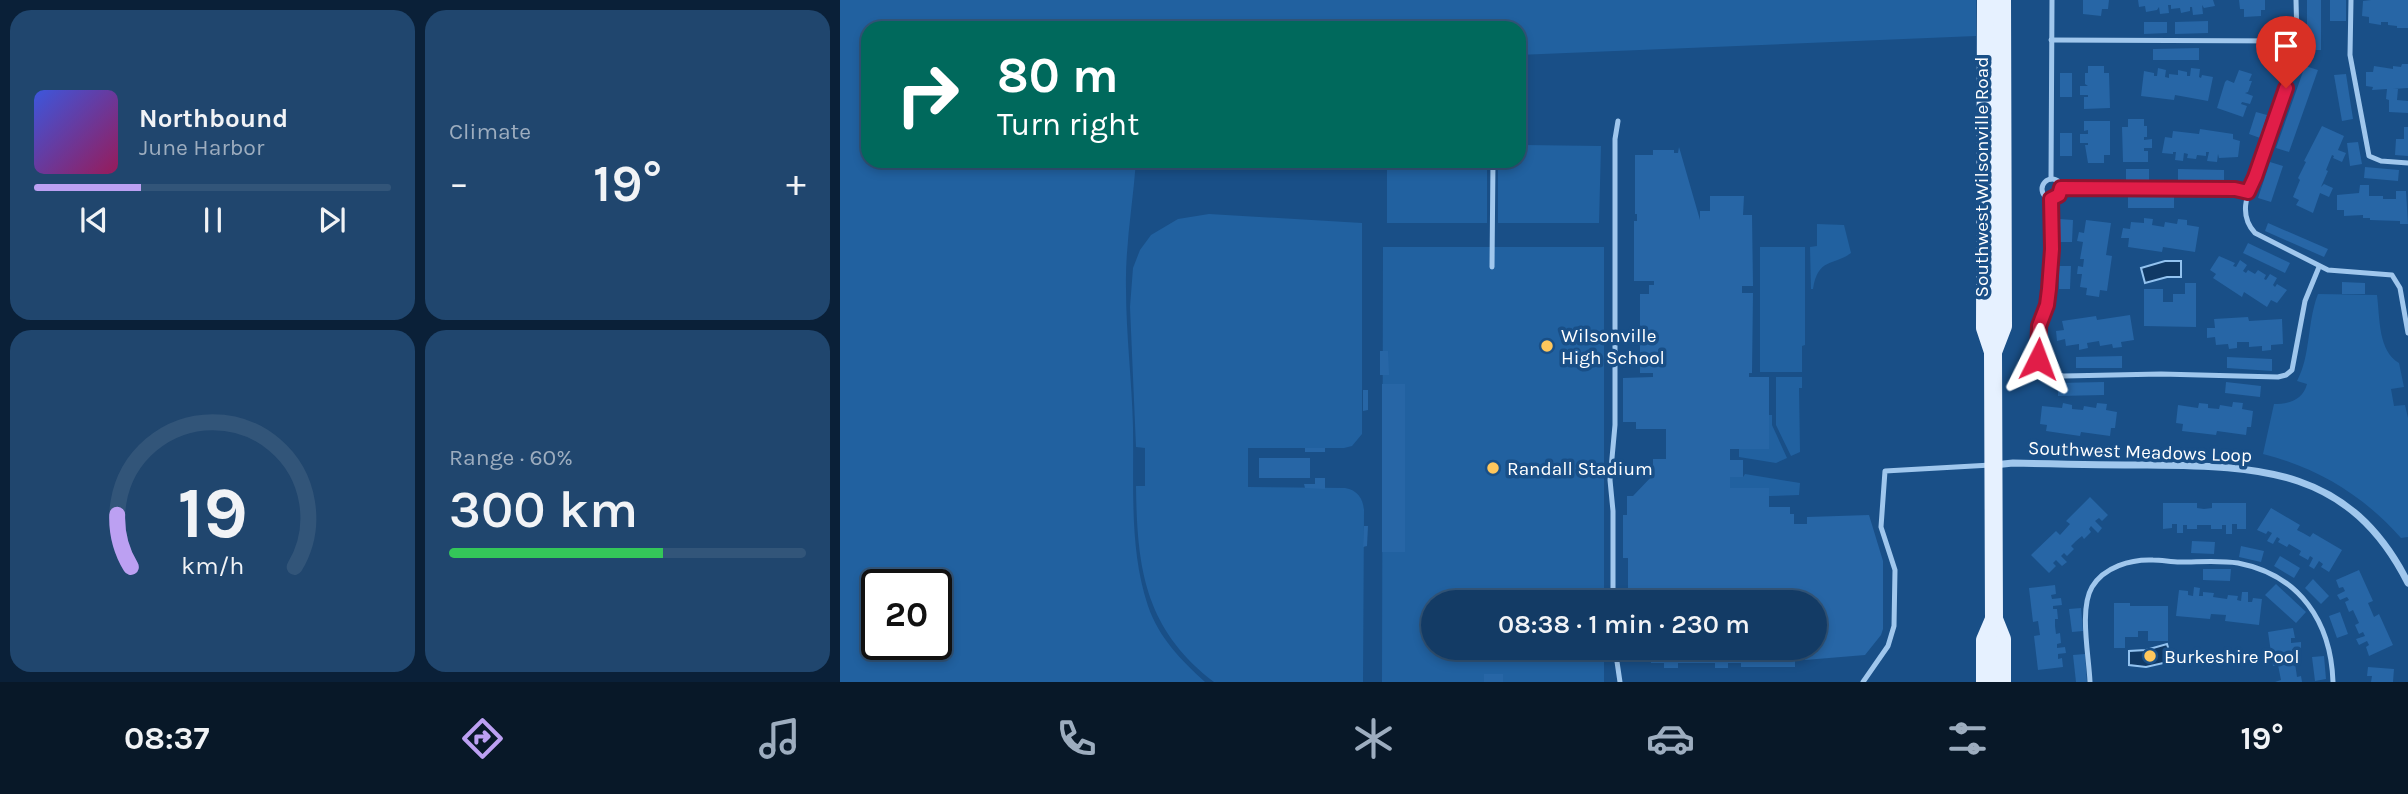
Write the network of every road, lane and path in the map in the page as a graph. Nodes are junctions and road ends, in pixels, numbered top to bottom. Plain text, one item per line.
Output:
1 (1986, 0) edge
2 (2002, 0) edge
3 (2052, 0) edge
4 (2296, 0) edge
5 (2351, 0) edge
6 (2051, 40) junction
7 (2297, 41) junction
8 (1618, 121) dead end
9 (2408, 163) edge
10 (1493, 168) edge
11 (2052, 179) junction
12 (2061, 188) junction
13 (2248, 192) junction
14 (2051, 199) junction
15 (1492, 267) dead end
16 (2319, 267) junction
17 (2408, 333) edge
18 (1993, 352) junction
19 (1994, 465) junction
20 (2408, 583) edge
21 (1613, 590) edge
22 (1994, 620) junction
23 (1617, 660) edge
24 (1620, 682) edge
25 (1863, 682) edge
26 (1985, 682) edge
27 (2002, 682) edge
28 (2091, 682) edge
29 (2333, 682) edge

1 - 18 main road, Southwest Wilsonville Road
2 - 18 main road, Southwest Wilsonville Road
3 - 6 lane
4 - 7 lane
5 - 9 lane
6 - 7 lane
6 - 11 lane
7 - 13 lane
8 - 21 lane
10 - 15 lane
11 - 12 lane
11 - 14 lane
12 - 13 lane
12 - 14 lane
13 - 16 lane
14 - 16 lane
16 - 17 lane
18 - 19 main road, Southwest Wilsonville Road
19 - 20 street, Southwest Meadows Loop
19 - 22 main road, Southwest Wilsonville Road
19 - 25 lane
22 - 26 main road, Southwest Wilsonville Road
22 - 27 main road, Southwest Wilsonville Road
23 - 24 lane
28 - 29 lane

